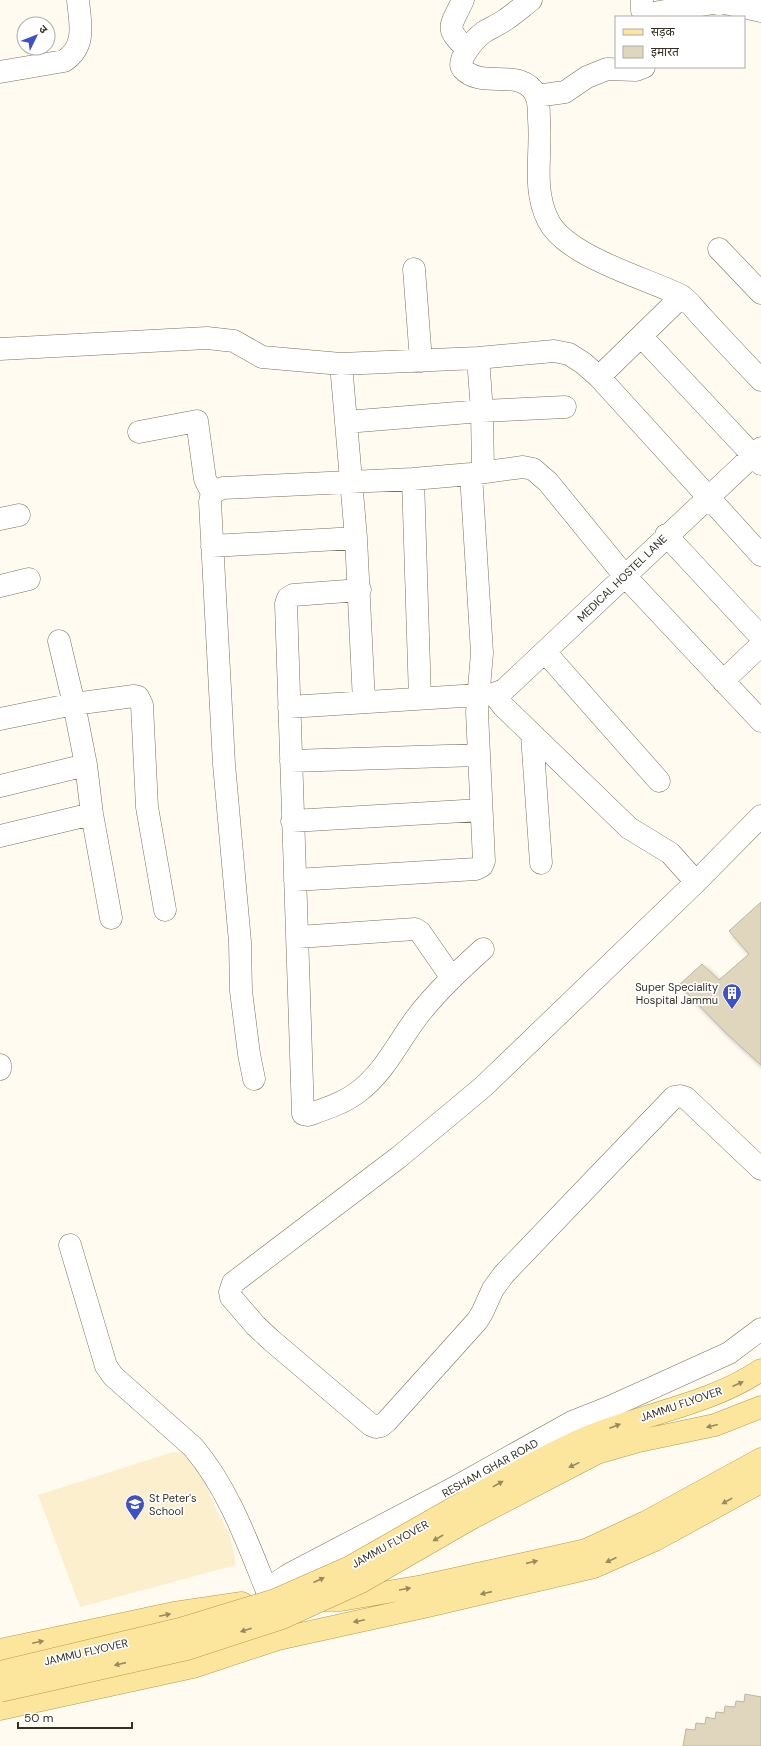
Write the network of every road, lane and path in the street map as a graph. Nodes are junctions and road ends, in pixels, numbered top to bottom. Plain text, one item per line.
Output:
1 (78, 0) edge
2 (463, 0) edge
3 (531, 0) edge
4 (642, 0) edge
5 (761, 11) edge
6 (468, 49) junction
7 (640, 68) edge
8 (0, 72) edge
9 (536, 96) junction
10 (719, 249) dead end
11 (414, 268) dead end
12 (761, 293) edge
13 (682, 296) junction
14 (641, 336) junction
15 (0, 349) edge
16 (478, 358) junction
17 (421, 360) junction
18 (341, 364) junction
19 (599, 377) junction
20 (761, 380) edge
21 (565, 407) dead end
22 (482, 411) junction
23 (346, 422) junction
24 (139, 432) dead end
25 (758, 456) edge
26 (477, 473) junction
27 (413, 479) junction
28 (352, 482) junction
29 (212, 494) junction
30 (707, 498) junction
31 (666, 536) junction
32 (356, 538) junction
33 (212, 546) junction
34 (761, 556) edge
35 (624, 574) junction
36 (29, 579) dead end
37 (0, 586) edge
38 (360, 590) junction
39 (761, 637) edge
40 (59, 641) dead end
41 (761, 645) edge
42 (545, 652) junction
43 (723, 681) junction
44 (486, 695) junction
45 (420, 698) junction
46 (364, 702) junction
47 (74, 704) junction
48 (289, 708) junction
49 (0, 719) edge
50 (761, 721) edge
51 (532, 735) junction
52 (478, 755) junction
53 (291, 761) junction
54 (86, 765) junction
55 (659, 781) dead end
56 (0, 786) edge
57 (482, 810) junction
58 (92, 814) junction
59 (761, 816) edge
60 (292, 821) junction
61 (0, 836) edge
62 (541, 862) dead end
63 (295, 880) junction
64 (696, 882) junction
65 (165, 910) dead end
66 (111, 918) dead end
67 (298, 937) junction
68 (483, 949) dead end
69 (452, 978) junction
70 (0, 1065) edge
71 (0, 1069) edge
72 (254, 1079) dead end
73 (761, 1169) edge
74 (70, 1245) dead end
75 (761, 1329) edge
76 (761, 1370) edge
77 (761, 1407) edge
78 (761, 1459) edge
79 (761, 1482) edge
80 (266, 1595) junction
81 (278, 1639) junction
82 (0, 1650) edge
83 (0, 1672) edge
84 (0, 1691) edge
85 (0, 1709) edge

1 - 8 street
2 - 6 street
3 - 6 street
4 - 5 street
6 - 9 street
7 - 9 street
9 - 13 street
10 - 12 street
11 - 17 street
13 - 14 street
13 - 20 street
14 - 19 street
14 - 25 street
15 - 18 street
16 - 17 street
16 - 19 street
16 - 22 street
17 - 18 street
18 - 23 street
19 - 30 street
21 - 22 street
22 - 23 street
22 - 26 street
23 - 28 street
24 - 29 street
25 - 30 street, MEDICAL HOSTEL LANE
26 - 27 street
26 - 35 street
26 - 44 street
27 - 28 street
27 - 45 street
28 - 29 street
28 - 32 street
29 - 33 street
30 - 31 street, MEDICAL HOSTEL LANE
30 - 34 street
31 - 35 street, MEDICAL HOSTEL LANE
31 - 39 street
32 - 33 street
32 - 38 street
33 - 72 street
35 - 42 street, MEDICAL HOSTEL LANE
35 - 43 street
36 - 37 street
38 - 46 street
38 - 48 street
40 - 47 street
41 - 43 street
42 - 44 street, MEDICAL HOSTEL LANE
42 - 55 street
43 - 50 street
44 - 45 street
44 - 51 street
44 - 52 street
45 - 46 street
46 - 48 street
47 - 49 street
47 - 54 street
47 - 65 street
48 - 53 street
51 - 62 street
51 - 64 street
52 - 53 street
52 - 57 street
53 - 60 street
54 - 56 street
54 - 58 street
57 - 60 street
57 - 63 street
58 - 61 street
58 - 66 street
59 - 64 street
60 - 63 street
63 - 67 street
64 - 73 street
67 - 69 street
67 - 69 street
68 - 69 street
70 - 71 street
74 - 80 street
75 - 80 street, RESHAM GHAR ROAD
83 -> 76 main road, JAMMU FLYOVER, bridge
77 -> 84 main road, JAMMU FLYOVER, bridge
80 -> 78 main road
79 -> 81 main road
80 - 81 street
82 -> 80 main road
81 - 85 main road

